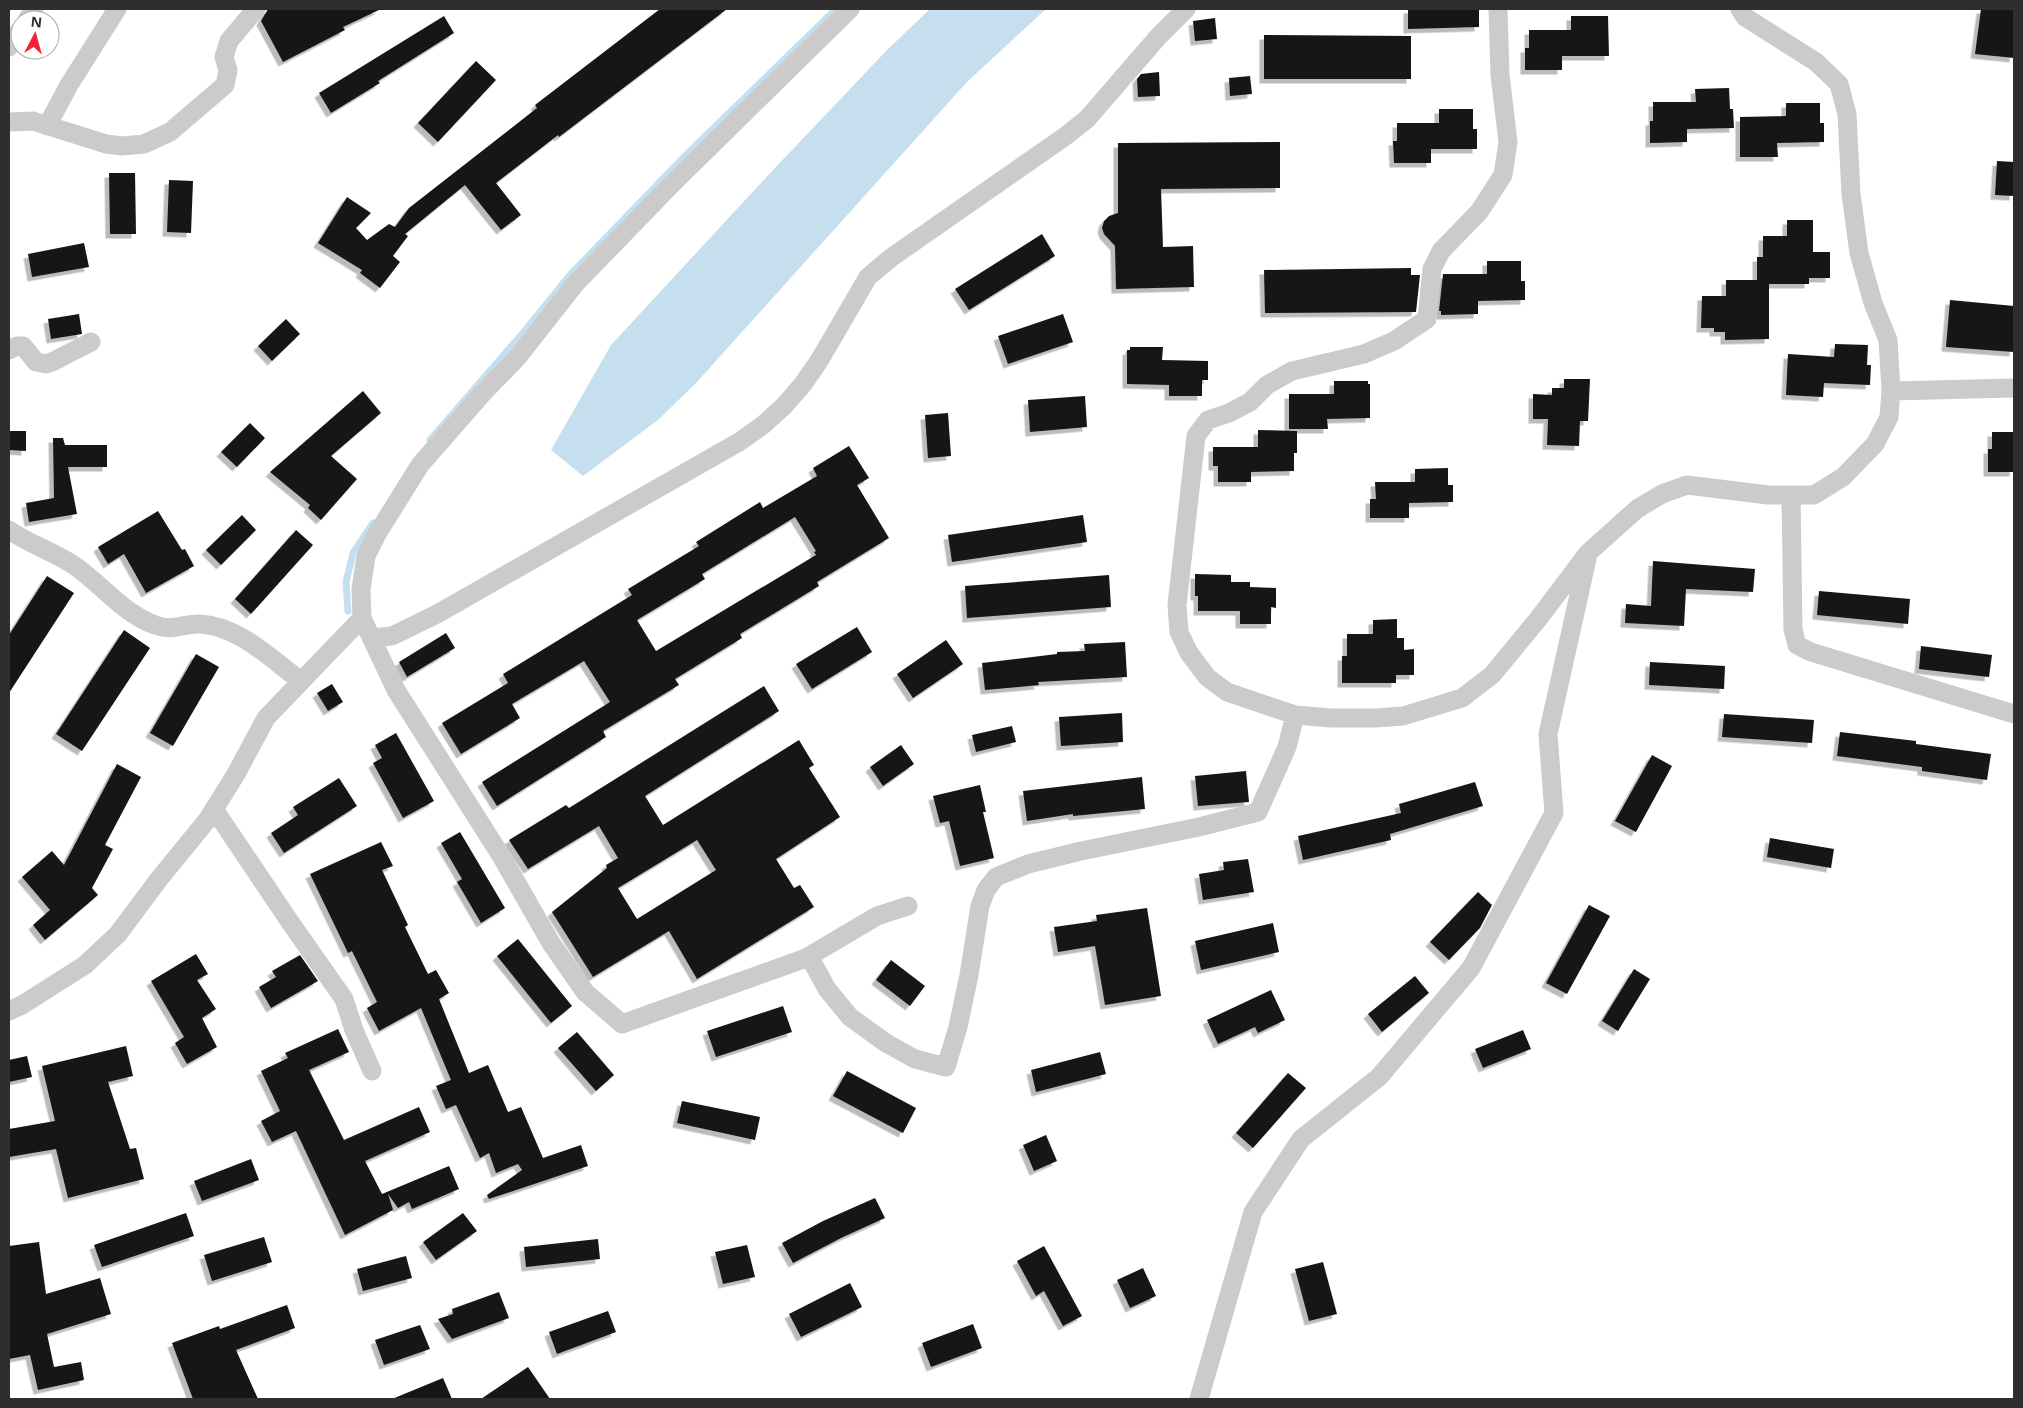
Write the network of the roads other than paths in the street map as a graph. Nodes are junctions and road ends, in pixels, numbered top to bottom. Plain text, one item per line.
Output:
1 (117, 9) edge
2 (256, 9) edge
3 (850, 9) edge
4 (1186, 9) edge
5 (1498, 9) edge
6 (1740, 9) edge
7 (9, 122) edge
8 (47, 126) junction
9 (92, 342) dead end
10 (9, 350) edge
11 (2014, 388) edge
12 (1891, 391) junction
13 (1791, 495) junction
14 (9, 530) edge
15 (1588, 553) junction
16 (362, 618) junction
17 (372, 638) junction
18 (301, 681) junction
19 (2014, 714) edge
20 (1295, 715) junction
21 (214, 809) junction
22 (908, 906) dead end
23 (809, 956) junction
24 (9, 1011) edge
25 (372, 1071) dead end
26 (1199, 1399) edge

1 - 8 street
2 - 8 street
3 - 16 street
4 - 17 street
5 - 20 street
6 - 12 street
7 - 8 street
9 - 10 street
11 - 12 street
12 - 13 street
13 - 15 street
13 - 19 street
14 - 18 street
15 - 20 street
15 - 26 street
16 - 17 street
16 - 18 street
17 - 23 street
18 - 21 street
20 - 23 street
21 - 24 street
21 - 25 street
22 - 23 street

